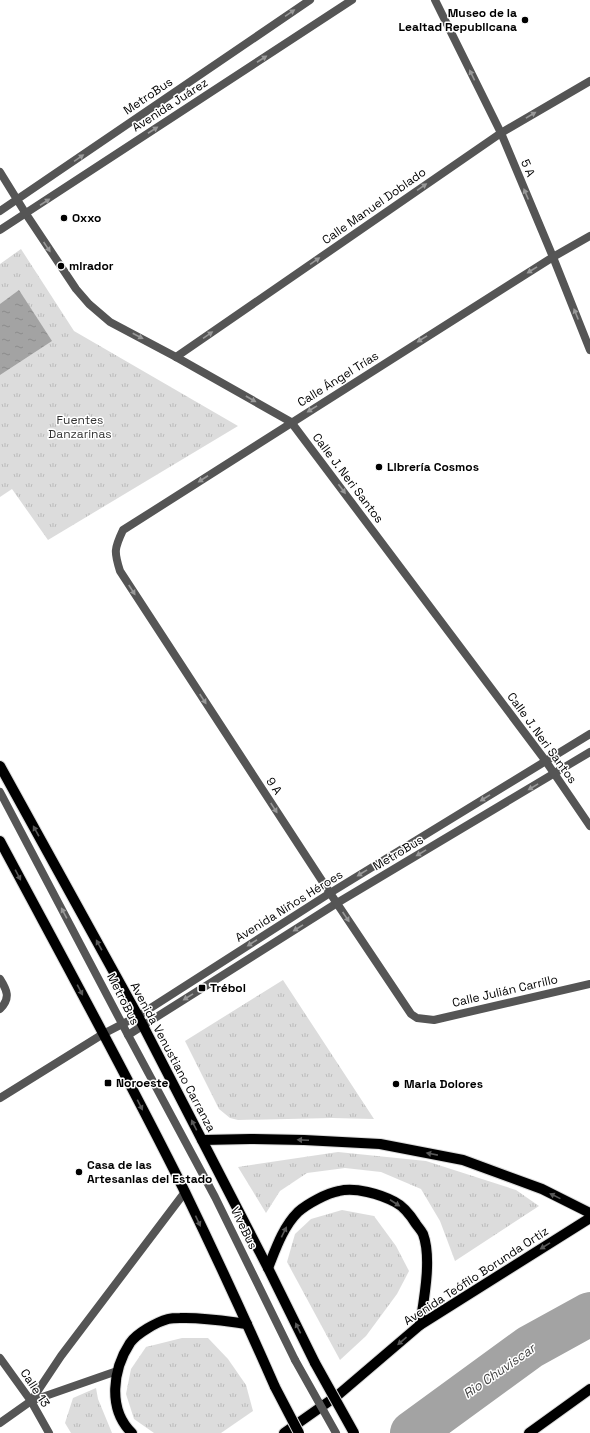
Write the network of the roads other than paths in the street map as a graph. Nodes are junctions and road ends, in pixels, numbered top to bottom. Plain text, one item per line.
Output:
1 (310, 0) edge
2 (352, 0) edge
3 (435, 0) edge
4 (590, 80) edge
5 (501, 133) junction
6 (0, 172) edge
7 (17, 200) junction
8 (0, 211) edge
9 (26, 214) junction
10 (0, 230) edge
11 (590, 236) edge
12 (553, 257) junction
13 (590, 350) edge
14 (176, 357) junction
15 (291, 422) junction
16 (115, 556) joint
17 (590, 734) edge
18 (590, 752) edge
19 (545, 760) junction
20 (0, 766) edge
21 (555, 773) junction
22 (0, 792) edge
23 (590, 826) edge
24 (0, 841) edge
25 (330, 893) junction
26 (337, 903) junction
27 (0, 979) edge
28 (590, 984) edge
29 (0, 1009) edge
30 (140, 1020) junction
31 (425, 1020) joint
32 (123, 1025) junction
33 (103, 1034) junction
34 (128, 1035) junction
35 (0, 1098) edge
36 (202, 1140) junction
37 (185, 1192) junction
38 (590, 1213) edge
39 (590, 1218) edge
40 (268, 1268) junction
41 (247, 1324) junction
42 (420, 1325) junction
43 (0, 1358) edge
44 (117, 1371) junction
45 (590, 1389) edge
46 (31, 1401) junction
47 (0, 1423) edge
48 (49, 1433) edge
49 (132, 1433) edge
50 (284, 1433) edge
51 (299, 1433) edge
52 (336, 1433) edge
53 (354, 1433) edge
54 (529, 1433) edge

7 -> 1 street, MetroBus
9 -> 2 street, Avenida Juárez
5 -> 3 street, 5 A
5 -> 4 street, Calle Manuel Doblado
12 -> 5 street, 5 A
14 -> 5 street, Calle Manuel Doblado
6 - 7 street, Calle J. Neri Santos
7 - 8 street, MetroBus
7 - 9 street, Calle J. Neri Santos
9 - 10 street, Avenida Juárez
9 -> 14 street, Calle J. Neri Santos
11 - 12 street, Calle Ángel Trías
13 -> 12 street, 5 A
12 -> 15 street, Calle Ángel Trías
14 -> 15 street, Calle J. Neri Santos
15 -> 16 street, Calle Ángel Trías
15 -> 19 street, Calle J. Neri Santos
16 -> 25 street, 9 A
17 - 19 street, Avenida Niños Héroes
18 - 21 street, MetroBus
19 - 21 street, Calle J. Neri Santos
19 -> 25 street, Avenida Niños Héroes
30 -> 20 main road, Avenida Venustiano Carranza
21 - 23 street, Calle J. Neri Santos
21 -> 26 street, MetroBus
32 -> 22 street, MetroBus
24 -> 33 main road
25 - 26 street, 9 A
25 -> 30 street, Avenida Niños Héroes
26 -> 30 street, MetroBus
26 -> 31 street, 9 A
27 - 29 street
28 - 31 street, Calle Julián Carrillo
30 - 32 street, Avenida Niños Héroes
30 - 34 street, MetroBus
36 -> 30 main road, Avenida Venustiano Carranza
32 - 33 street, Avenida Niños Héroes
32 - 34 street, MetroBus
33 - 35 street, Avenida Niños Héroes
33 -> 37 main road
34 - 52 street, ViveBus, bridge
38 -> 36 main road
36 - 40 main road, Avenida Venustiano Carranza
37 -> 41 main road
37 - 46 street
39 -> 42 main road, Avenida Teófilo Borunda Ortiz
40 -> 42 main road
53 -> 40 main road, Avenida Venustiano Carranza, bridge
41 - 44 main road
41 - 51 main road, bridge
42 -> 50 main road, Avenida Teófilo Borunda Ortiz
43 - 46 street, Calle 13
44 - 46 street
44 - 49 main road
45 - 54 main road
46 - 47 street
46 - 48 street, Calle 13

